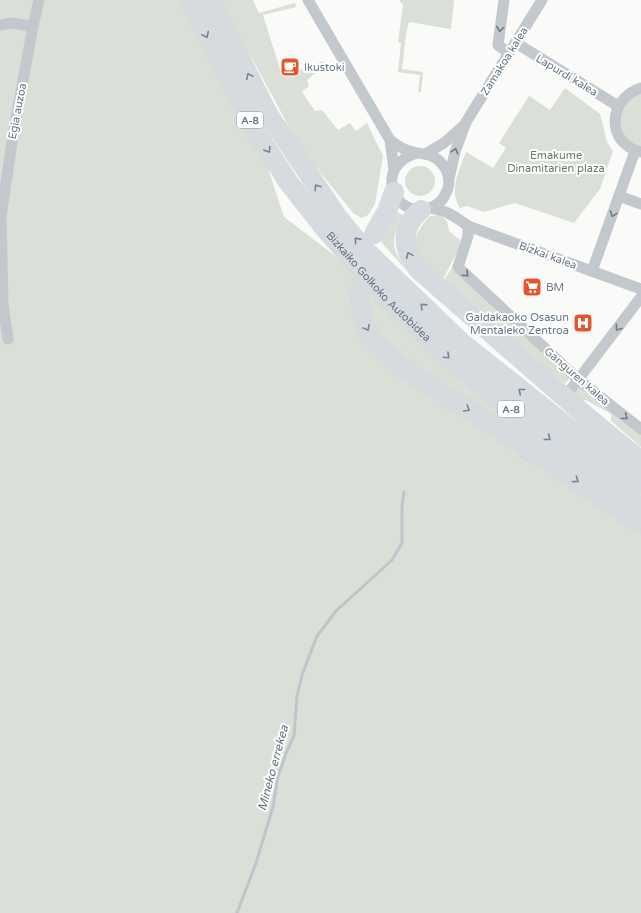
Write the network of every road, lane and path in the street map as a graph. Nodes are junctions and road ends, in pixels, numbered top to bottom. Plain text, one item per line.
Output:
1 (39, 0) edge
2 (189, 0) edge
3 (211, 0) edge
4 (308, 0) edge
5 (504, 0) edge
6 (542, 0) edge
7 (0, 25) edge
8 (32, 26) junction
9 (516, 43) junction
10 (509, 53) junction
11 (641, 88) edge
12 (618, 106) junction
13 (466, 122) junction
14 (390, 140) junction
15 (638, 152) edge
16 (422, 153) junction
17 (394, 168) junction
18 (449, 182) junction
19 (394, 192) junction
20 (445, 194) junction
21 (619, 196) junction
22 (641, 204) edge
23 (426, 209) junction
24 (457, 218) junction
25 (333, 224) junction
26 (468, 226) junction
27 (374, 234) dead end
28 (592, 272) junction
29 (641, 289) edge
30 (358, 291) dead end
31 (641, 297) edge
32 (8, 339) dead end
33 (579, 380) junction
34 (571, 389) dead end
35 (641, 429) edge
36 (641, 461) edge
37 (641, 482) edge
38 (641, 510) edge
39 (641, 524) edge

1 - 8 street, Egia auzoa
2 -> 25 highway, Bizkaiko Golkoko Autobidea / A-8
25 -> 3 highway, Bizkaiko Golkoko Autobidea / A-8
4 - 14 street
5 -> 10 street
6 - 9 street, Zamakoa kalea
7 - 8 street
8 - 32 street, Egia auzoa
9 - 10 street, Zamakoa kalea
9 - 12 street, Lapurdi kalea
10 - 13 street, Zamakoa kalea
11 - 12 street
12 - 15 street
13 - 16 street, Zamakoa kalea
18 -> 13 street, Zamakoa kalea
14 - 16 street
14 - 17 street
15 - 21 street
16 - 17 street
16 - 18 street
17 - 19 street
18 - 20 street
19 - 23 street, Bizkai kalea
19 - 27 highway
20 - 23 street
20 - 24 street, Bizkai kalea
21 - 22 street
21 -> 28 street
23 - 24 street, Bizkai kalea
36 -> 23 highway
24 - 26 street, Bizkai kalea
37 -> 25 highway, Bizkaiko Golkoko Autobidea / A-8
25 -> 38 highway, Bizkaiko Golkoko Autobidea / A-8
26 - 28 street, Bizkai kalea
26 -> 33 street, Ganguren kalea
28 - 29 street, Bizkai kalea
30 -> 39 highway
31 -> 33 street
33 - 34 street
33 -> 35 street, Ganguren kalea

